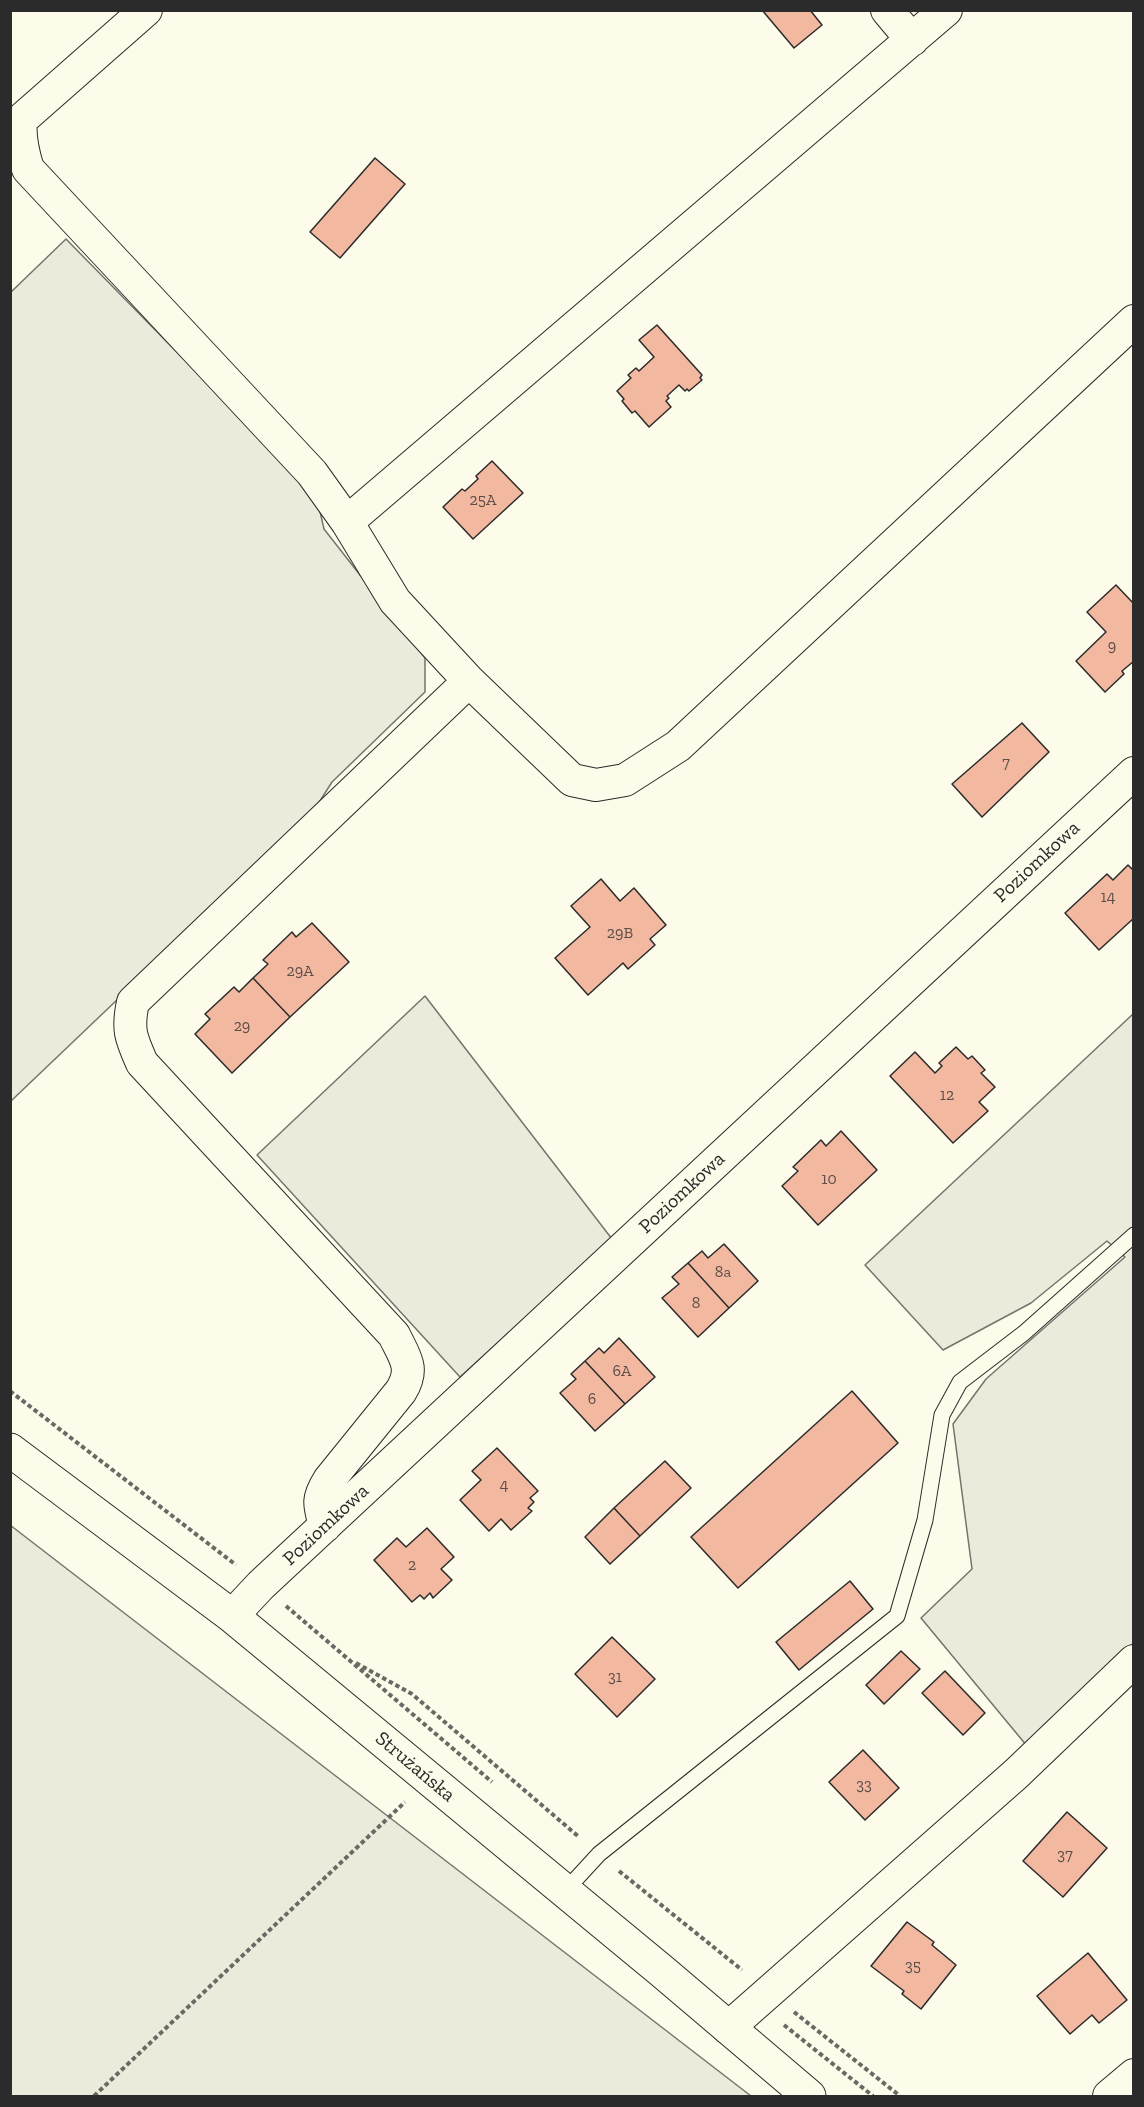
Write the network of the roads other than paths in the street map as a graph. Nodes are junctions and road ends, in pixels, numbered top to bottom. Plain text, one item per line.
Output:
1 (146, 10) edge
2 (886, 10) edge
3 (946, 10) edge
4 (912, 40) junction
5 (1134, 321) edge
6 (347, 522) junction
7 (469, 681) junction
8 (1134, 773) edge
9 (1134, 1235) edge
10 (10, 1450) edge
11 (325, 1526) junction
12 (232, 1616) junction
13 (1134, 1661) edge
14 (565, 1891) junction
15 (729, 2028) junction
16 (1134, 2076) edge
17 (809, 2097) edge
18 (1108, 2097) edge

1 - 6 street
2 - 4 street
3 - 4 street
4 - 6 street
5 - 7 street
6 - 7 street
7 - 11 street
8 - 11 street, Poziomkowa
9 - 14 lane
10 - 12 main road, Strużańska
11 - 12 street, Poziomkowa
12 - 14 main road, Strużańska
13 - 15 street
14 - 15 main road, Strużańska
15 - 17 main road, Strużańska
16 - 18 street

